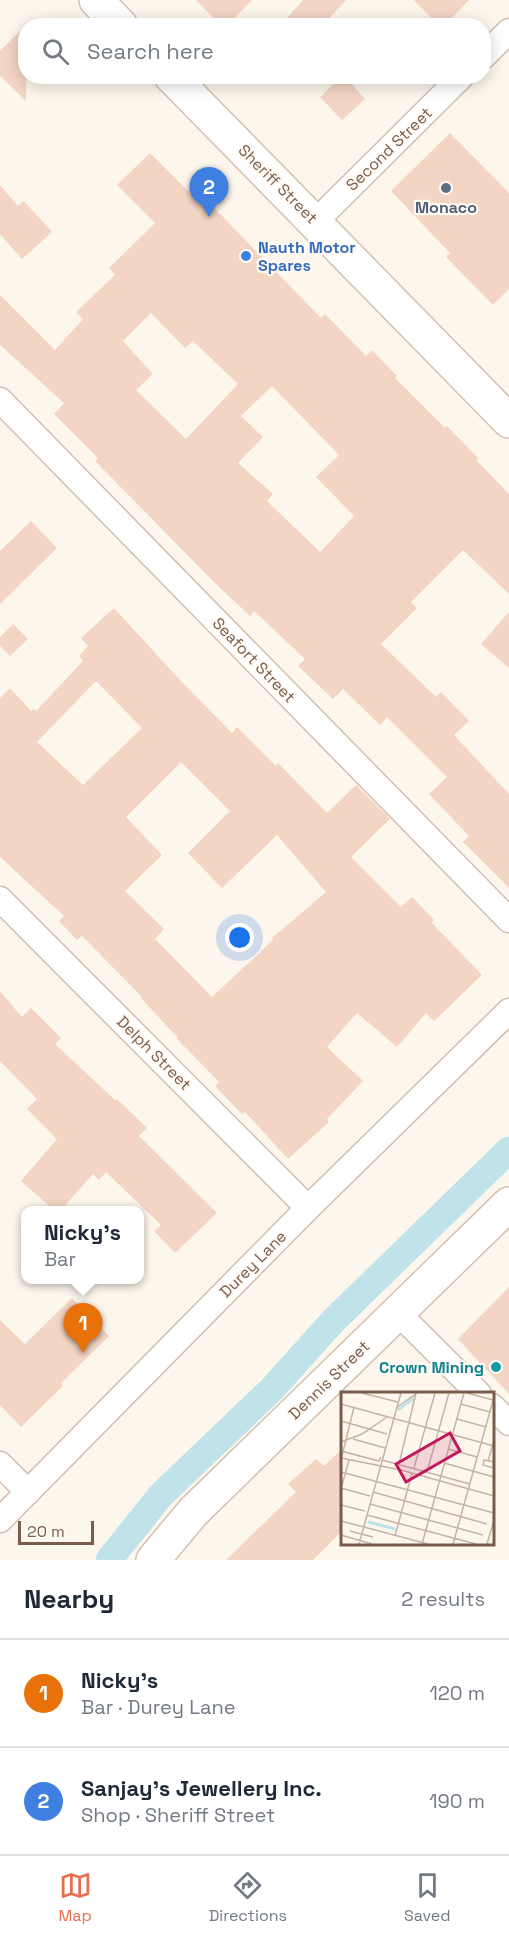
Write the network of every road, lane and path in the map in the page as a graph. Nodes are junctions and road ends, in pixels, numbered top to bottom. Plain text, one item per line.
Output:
1 (96, 0) edge
2 (113, 18) edge
3 (509, 31) edge
4 (491, 48) edge
5 (179, 84) edge
6 (454, 84) edge
7 (315, 222) junction
8 (0, 400) edge
9 (509, 421) edge
10 (0, 899) edge
11 (509, 920) edge
12 (509, 1011) edge
13 (509, 1204) edge
14 (308, 1208) junction
15 (398, 1313) junction
16 (478, 1392) edge
17 (494, 1408) edge
18 (509, 1423) edge
19 (0, 1464) edge
20 (28, 1492) junction
21 (0, 1520) edge
22 (153, 1560) edge

1 - 2 main road
3 - 4 street
5 - 7 main road, Sheriff Street
6 - 7 street, Second Street
7 - 9 main road, Sheriff Street
8 - 11 street, Seafort Street
10 - 14 street, Delph Street
12 - 14 street, Durey Lane
13 - 15 main road, Dennis Street
14 - 20 street, Durey Lane
15 - 16 street
15 - 22 main road, Dennis Street
17 - 18 street
19 - 20 street
20 - 21 street, Durey Lane

